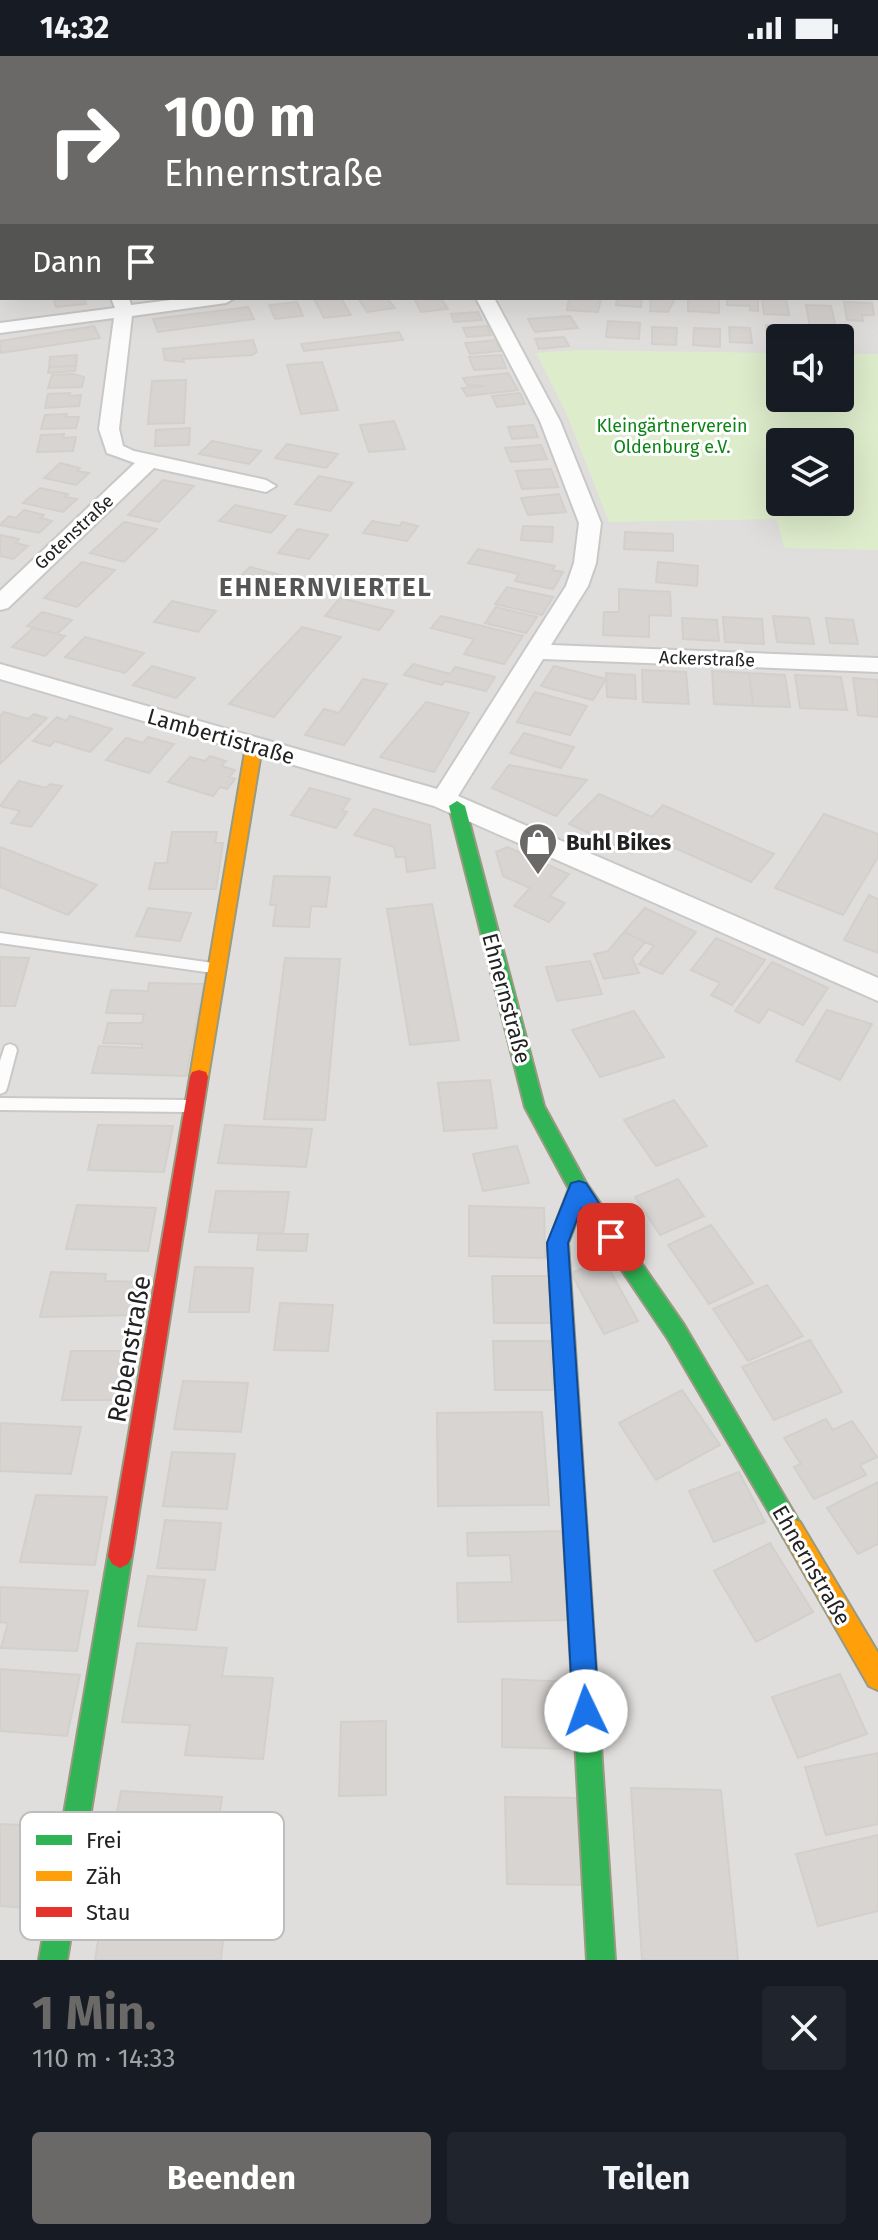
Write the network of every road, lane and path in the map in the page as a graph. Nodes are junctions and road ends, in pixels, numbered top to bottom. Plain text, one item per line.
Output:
1 (191, 300) edge
2 (486, 300) edge
3 (122, 304) edge
4 (0, 328) edge
5 (149, 461) junction
6 (266, 486) dead end
7 (0, 603) edge
8 (537, 652) junction
9 (878, 665) edge
10 (0, 671) edge
11 (254, 746) junction
12 (450, 803) junction
13 (0, 938) edge
14 (217, 969) junction
15 (878, 990) edge
16 (10, 1050) dead end
17 (0, 1088) edge
18 (0, 1104) edge
19 (197, 1107) junction
20 (579, 1189) junction
21 (878, 1677) edge
22 (78, 1812) edge
23 (56, 1940) edge
24 (53, 1960) edge
25 (601, 1960) edge

1 - 3 street
2 - 8 street
3 - 4 street
3 - 5 street
5 - 6 street
5 - 7 street, Gotenstraße
8 - 9 street, Ackerstraße
8 - 12 street
10 - 11 street, Lambertistraße
11 - 12 street, Lambertistraße
11 - 14 street, Rebenstraße
12 - 15 street, Lambertistraße
12 - 20 street, Ehnernstraße
13 - 14 lane
14 - 19 street, Rebenstraße
16 - 17 lane
18 - 19 lane
19 - 22 street, Rebenstraße
20 - 21 street, Ehnernstraße
20 - 25 street
23 - 24 street, Rebenstraße

